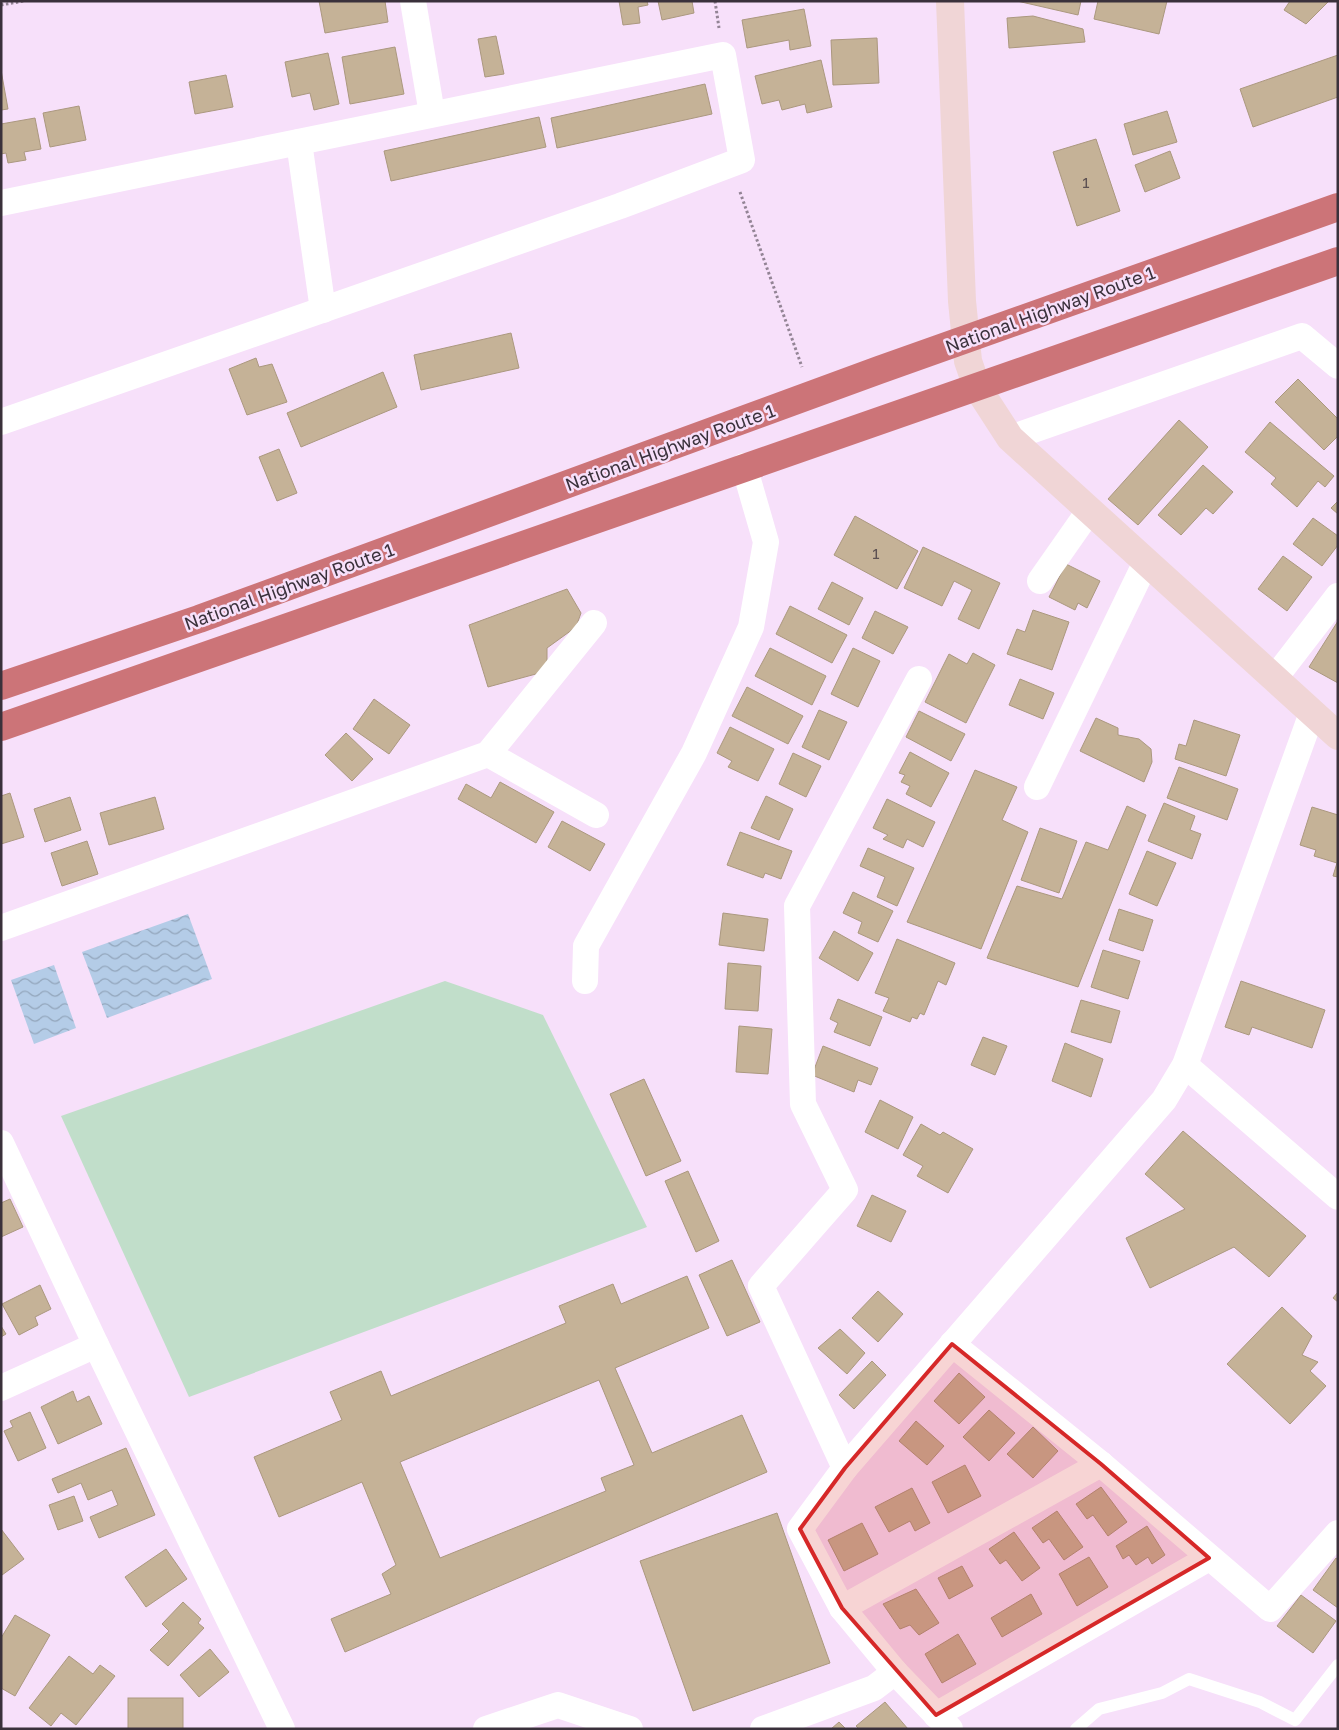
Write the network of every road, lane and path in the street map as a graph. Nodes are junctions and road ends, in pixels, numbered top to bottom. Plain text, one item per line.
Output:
1 (24, 1) edge
2 (413, 1) edge
3 (950, 1) edge
4 (1, 5) edge
5 (432, 114) junction
6 (298, 142) junction
7 (730, 164) junction
8 (1, 202) edge
9 (1338, 207) edge
10 (1338, 261) edge
11 (322, 310) junction
12 (965, 340) junction
13 (1338, 366) edge
14 (803, 370) dead end
15 (977, 387) junction
16 (1, 422) edge
17 (1010, 438) junction
18 (744, 466) junction
19 (1089, 510) junction
20 (1146, 562) junction
21 (1040, 581) dead end
22 (1338, 596) edge
23 (594, 624) dead end
24 (919, 680) dead end
25 (1274, 680) junction
26 (1, 686) edge
27 (1312, 713) junction
28 (1, 727) edge
29 (1338, 736) edge
30 (488, 754) junction
31 (1037, 787) dead end
32 (596, 815) dead end
33 (1, 928) edge
34 (585, 981) dead end
35 (1185, 1065) junction
36 (1, 1143) edge
37 (1338, 1197) edge
38 (952, 1344) junction
39 (96, 1345) junction
40 (1, 1388) edge
41 (1101, 1464) junction
42 (845, 1468) junction
43 (1338, 1532) edge
44 (1209, 1558) junction
45 (842, 1608) junction
46 (1338, 1665) edge
47 (895, 1672) junction
48 (943, 1722) edge
49 (1296, 1726) edge
50 (282, 1729) edge
51 (486, 1729) edge
52 (630, 1729) edge
53 (763, 1729) edge
54 (1076, 1729) edge

1 - 4 path
2 - 5 street
3 - 12 street
5 - 6 street
5 - 7 street
6 - 8 street
6 - 11 street
7 - 11 street
7 - 14 path
9 - 12 highway, National Highway Route 1
10 - 15 highway, National Highway Route 1
11 - 16 street
12 - 15 street
12 - 26 highway, National Highway Route 1
13 - 17 street
15 - 17 street
15 - 18 highway, National Highway Route 1
17 - 19 street
18 - 28 highway, National Highway Route 1
18 - 34 street
19 - 20 street
19 - 21 street
20 - 25 street
20 - 31 street
22 - 25 street
23 - 30 street
24 - 42 street
25 - 27 street
27 - 29 street
27 - 35 street
30 - 32 street
30 - 33 street
35 - 37 street
35 - 38 street
36 - 39 street
38 - 41 street
38 - 42 street
39 - 40 street
39 - 50 street
41 - 44 street
41 - 45 street
42 - 45 street
43 - 44 street
44 - 48 street
45 - 47 street
46 - 49 lane
47 - 48 street
47 - 53 street
49 - 54 lane
51 - 52 street

